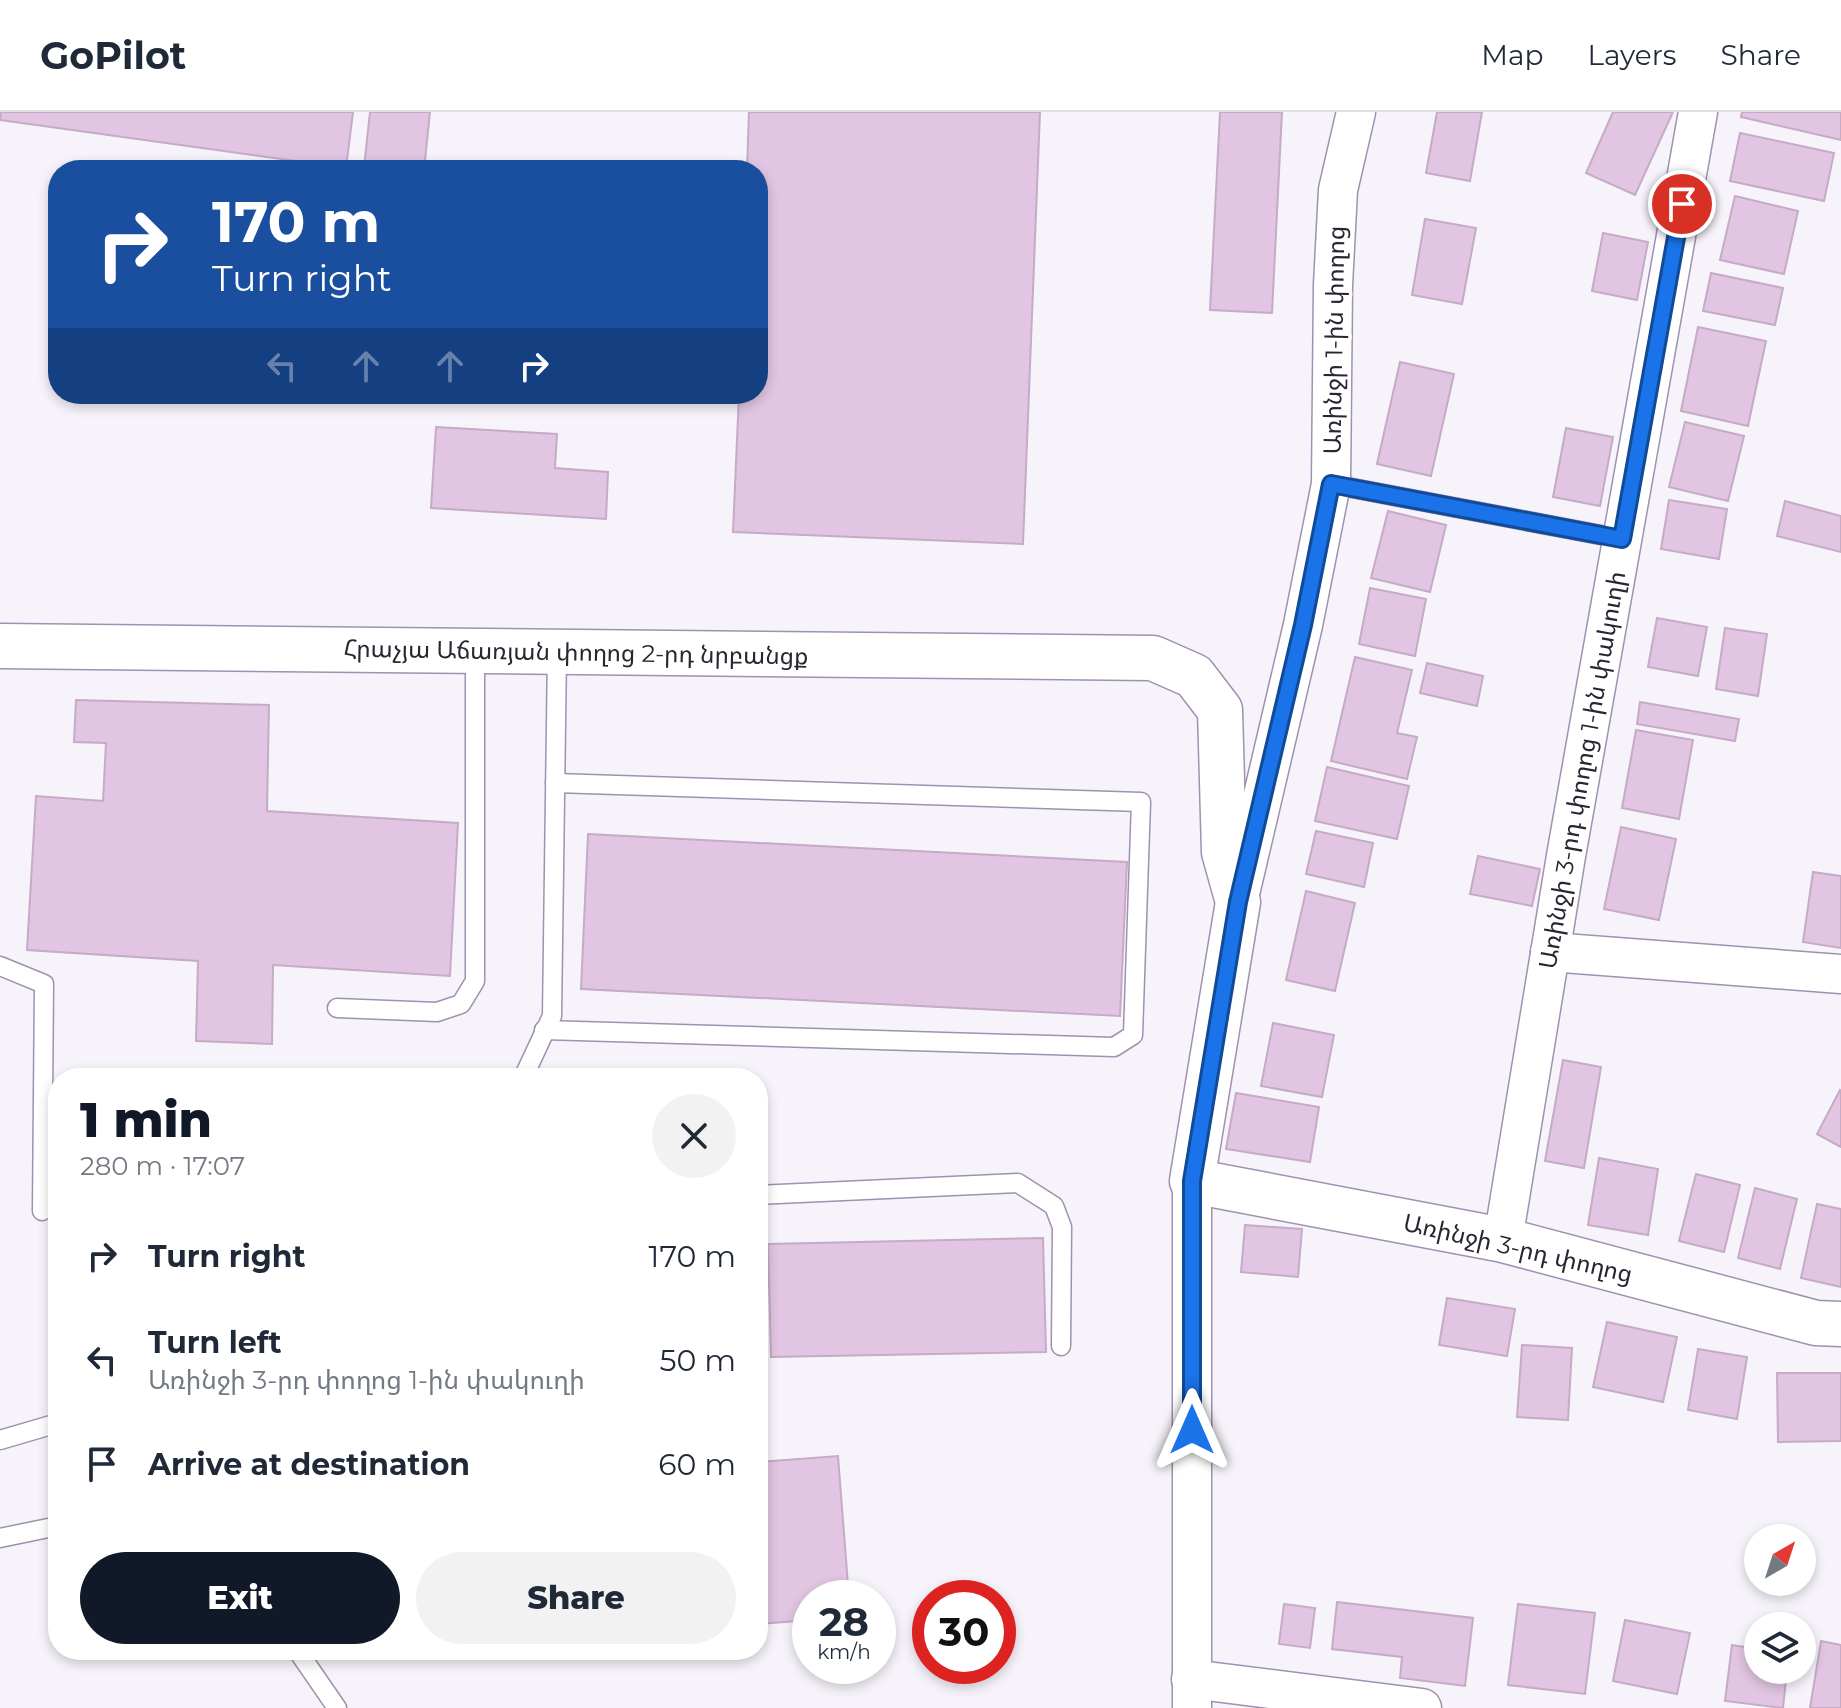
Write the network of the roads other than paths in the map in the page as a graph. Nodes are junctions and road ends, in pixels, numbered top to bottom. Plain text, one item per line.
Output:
1 (1356, 112) edge
2 (1698, 112) edge
3 (1331, 484) junction
4 (1622, 539) junction
5 (0, 646) edge
6 (475, 651) junction
7 (557, 652) junction
8 (555, 783) junction
9 (1238, 902) junction
10 (1550, 952) junction
11 (0, 966) edge
12 (1841, 974) edge
13 (337, 1008) dead end
14 (544, 1030) junction
15 (527, 1068) edge
16 (1192, 1181) junction
17 (768, 1195) edge
18 (42, 1211) dead end
19 (1503, 1240) junction
20 (1841, 1324) edge
21 (1061, 1346) dead end
22 (48, 1426) edge
23 (0, 1440) edge
24 (48, 1528) edge
25 (0, 1538) edge
26 (304, 1660) edge
27 (1192, 1693) edge
28 (337, 1708) edge
29 (1422, 1708) edge

1 - 3 street, Առինջի 1-ին փողոց
2 - 4 street, Առինջի 3-րդ փողոց 1-ին փակուղի
3 - 4 lane
3 - 9 street, Առինջի 1-ին փողոց
4 - 10 street, Առինջի 3-րդ փողոց 1-ին փակուղի
5 - 6 street, Հրաչյա Աճառյան փողոց 2-րդ նրբանցք
6 - 7 street, Հրաչյա Աճառյան փողոց 2-րդ նրբանցք
6 - 13 lane
7 - 8 lane
7 - 9 street, Հրաչյա Աճառյան փողոց 2-րդ նրբանցք
8 - 14 lane
8 - 14 lane
9 - 16 street, Առինջի 1-ին փողոց
10 - 12 street
10 - 19 street, Առինջի 3-րդ փողոց 1-ին փակուղի
11 - 18 lane
14 - 15 lane
16 - 19 street, Առինջի 3-րդ փողոց
16 - 27 street, Առինջի 1-ին փողոց
17 - 21 lane
19 - 20 street, Առինջի 3-րդ փողոց
22 - 23 lane
24 - 25 lane
26 - 28 lane
27 - 29 street

